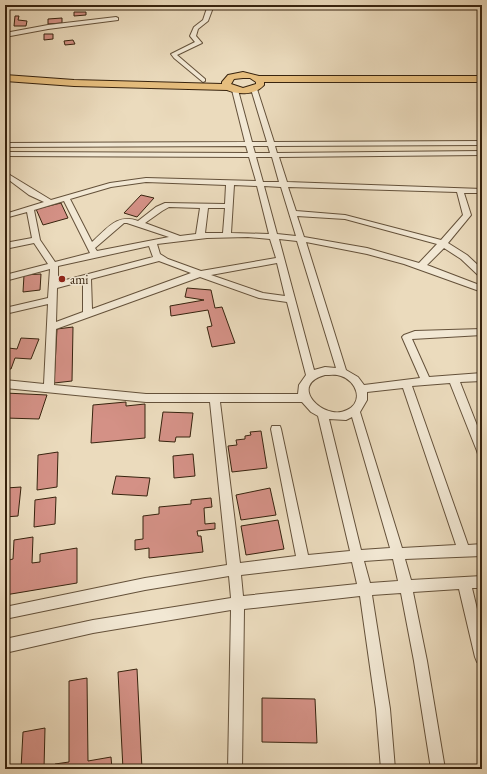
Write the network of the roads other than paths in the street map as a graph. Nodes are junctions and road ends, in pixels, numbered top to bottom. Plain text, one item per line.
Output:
1 (211, 5) edge
2 (116, 19) dead end
3 (5, 34) edge
4 (5, 73) edge
5 (5, 78) edge
6 (482, 79) edge
7 (203, 80) junction
8 (482, 84) edge
9 (258, 85) junction
10 (231, 86) junction
11 (251, 144) junction
12 (272, 144) junction
13 (482, 144) edge
14 (5, 145) edge
15 (482, 153) edge
16 (5, 154) edge
17 (252, 155) junction
18 (276, 155) junction
19 (5, 174) edge
20 (230, 183) junction
21 (259, 183) junction
22 (285, 185) junction
23 (460, 191) junction
24 (482, 192) edge
25 (66, 198) junction
26 (51, 203) junction
27 (204, 205) junction
28 (228, 206) junction
29 (30, 209) junction
30 (293, 212) junction
31 (5, 216) edge
32 (139, 224) junction
33 (227, 236) junction
34 (200, 237) junction
35 (275, 237) junction
36 (179, 238) junction
37 (36, 240) junction
38 (301, 240) junction
39 (152, 242) junction
40 (442, 243) junction
41 (5, 246) edge
42 (93, 251) junction
43 (158, 258) junction
44 (281, 260) junction
45 (422, 265) junction
46 (54, 266) junction
47 (198, 274) junction
48 (482, 274) edge
49 (87, 277) junction
50 (5, 278) edge
51 (54, 286) junction
52 (482, 289) edge
53 (290, 299) junction
54 (53, 300) junction
55 (5, 311) edge
56 (88, 314) junction
57 (52, 327) junction
58 (482, 332) edge
59 (342, 372) junction
60 (311, 376) junction
61 (482, 377) edge
62 (453, 378) junction
63 (426, 381) junction
64 (406, 383) junction
65 (5, 384) edge
66 (49, 389) junction
67 (362, 389) junction
68 (304, 398) junction
69 (215, 400) junction
70 (355, 411) junction
71 (323, 415) junction
72 (276, 429) dead end
73 (482, 452) edge
74 (464, 550) junction
75 (482, 550) edge
76 (398, 553) junction
77 (357, 556) junction
78 (303, 562) junction
79 (234, 570) junction
80 (482, 582) edge
81 (464, 583) junction
82 (406, 587) junction
83 (365, 590) junction
84 (238, 604) junction
85 (5, 613) edge
86 (5, 646) edge
87 (482, 657) edge
88 (235, 769) edge
89 (388, 769) edge
90 (438, 769) edge

1 - 7 street
2 - 3 street
4 - 7 highway
5 - 10 highway
6 - 9 highway
7 - 10 highway
8 - 9 highway
9 - 10 highway
9 - 10 highway
9 - 12 street
10 - 11 street
11 - 12 street
11 - 14 street
11 - 17 street
12 - 13 street
12 - 18 street
15 - 18 street
16 - 17 street
17 - 18 street
17 - 21 street
18 - 22 street
19 - 26 street
20 - 21 street
20 - 25 street
20 - 28 street
21 - 22 street
21 - 35 street
22 - 23 street
22 - 30 street
23 - 24 street
23 - 40 street
25 - 26 street
25 - 42 street
26 - 29 street
27 - 28 street
27 - 32 street
27 - 34 street
28 - 33 street
29 - 31 street
29 - 37 street
30 - 38 street
30 - 40 street
32 - 36 street
32 - 42 street
33 - 34 street
33 - 35 street
34 - 36 street
35 - 38 street
35 - 44 street
36 - 39 street
37 - 41 street
37 - 46 street
38 - 45 street
38 - 59 street
39 - 42 street
39 - 43 street
40 - 45 street
40 - 48 street
42 - 46 street
43 - 47 street
43 - 49 street
44 - 47 street
44 - 53 street
45 - 52 street
46 - 50 street
46 - 51 street
47 - 53 street
47 - 56 street
49 - 51 street
49 - 56 street
51 - 54 street
53 - 60 street
54 - 55 street
54 - 57 street
56 - 57 street
57 - 66 street
58 - 63 street
59 - 60 street
59 - 67 street
60 - 68 street
61 - 62 street
62 - 63 street
62 - 73 street
63 - 64 street
64 - 67 street
64 - 74 street
65 - 66 street
66 - 69 street
67 - 70 street
68 - 69 street
68 - 71 street
69 - 79 street
70 - 71 street
70 - 76 street
71 - 77 street
72 - 78 street
74 - 75 street
74 - 76 street
76 - 77 street
76 - 82 street
77 - 78 street
77 - 83 street
78 - 79 street
79 - 84 street
79 - 85 street
80 - 81 street
81 - 82 street
81 - 87 street
82 - 83 street
82 - 90 street
83 - 84 street
83 - 89 street
84 - 86 street
84 - 88 street

